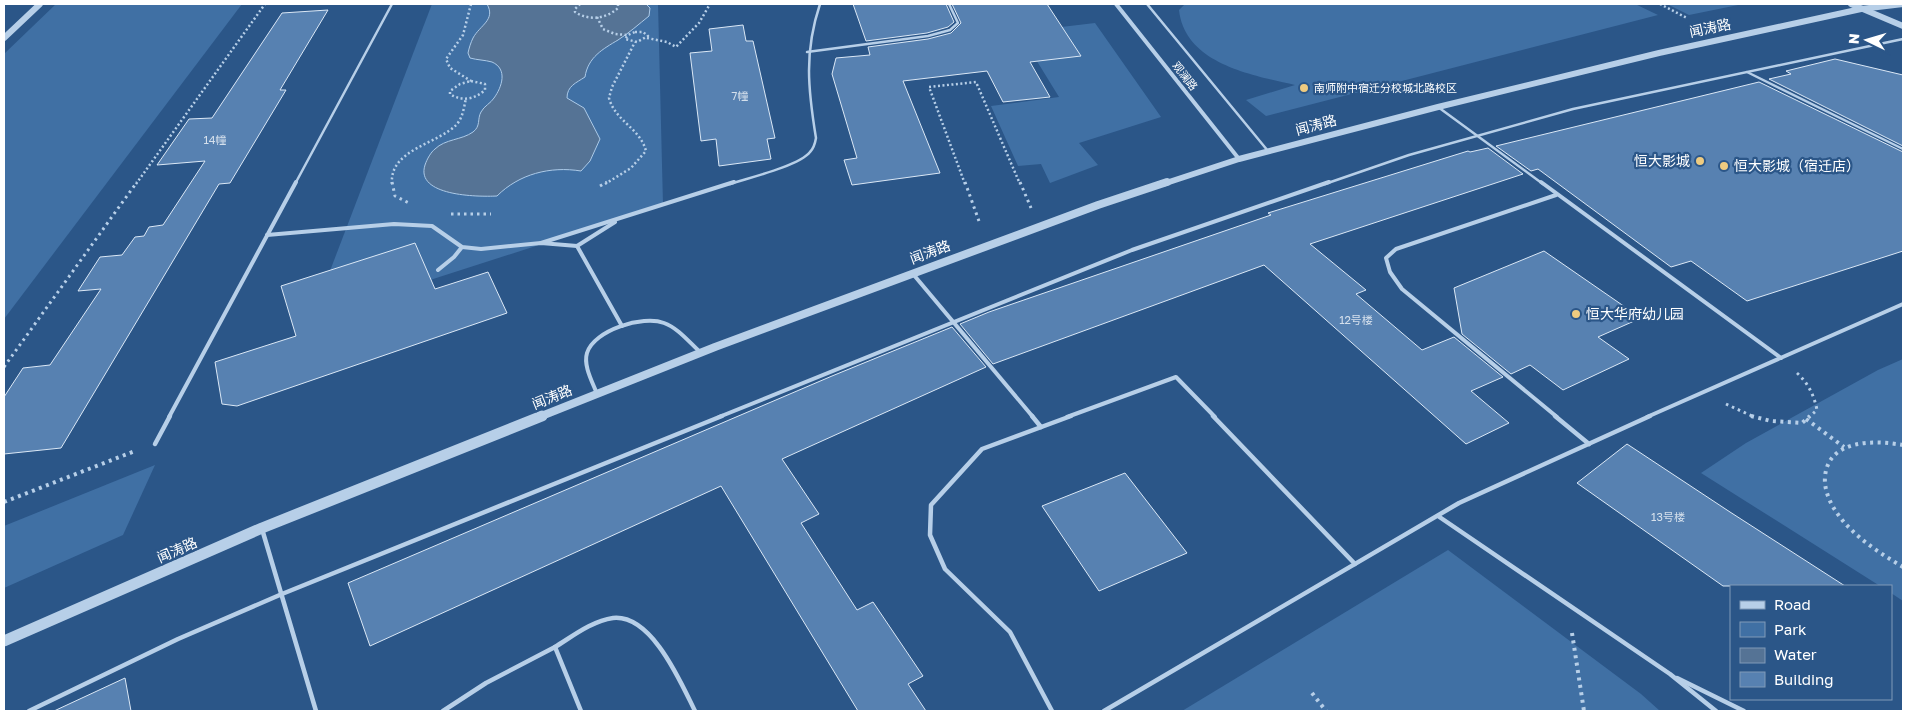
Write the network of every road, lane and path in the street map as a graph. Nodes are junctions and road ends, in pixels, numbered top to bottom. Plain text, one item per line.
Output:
1 (40, 4) edge
2 (265, 4) edge
3 (392, 4) edge
4 (471, 4) edge
5 (580, 4) edge
6 (618, 4) edge
7 (710, 4) edge
8 (820, 4) edge
9 (949, 4) edge
10 (1116, 4) edge
11 (1147, 4) edge
12 (1660, 4) edge
13 (1851, 4) edge
14 (1903, 4) edge
15 (1861, 9) junction
16 (597, 17) junction
17 (1688, 18) dead end
18 (1903, 26) edge
19 (628, 35) junction
20 (4, 38) edge
21 (647, 38) junction
22 (1903, 39) edge
23 (635, 42) junction
24 (807, 52) junction
25 (1747, 72) junction
26 (471, 81) junction
27 (466, 98) junction
28 (1438, 107) junction
29 (1475, 136) junction
30 (1903, 150) edge
31 (1268, 151) junction
32 (1239, 159) junction
33 (600, 186) dead end
34 (1556, 195) junction
35 (410, 204) dead end
36 (450, 214) dead end
37 (491, 214) dead end
38 (622, 219) junction
39 (1039, 227) junction
40 (267, 235) junction
41 (541, 243) junction
42 (577, 246) junction
43 (988, 246) junction
44 (462, 247) junction
45 (438, 270) dead end
46 (912, 274) junction
47 (1903, 304) edge
48 (953, 322) junction
49 (622, 326) junction
50 (700, 353) junction
51 (1781, 358) junction
52 (4, 367) edge
53 (1706, 391) junction
54 (597, 394) junction
55 (1806, 420) junction
56 (1041, 428) junction
57 (155, 444) joint
58 (1589, 444) junction
59 (1903, 445) edge
60 (1844, 447) junction
61 (4, 502) edge
62 (1438, 516) junction
63 (262, 528) junction
64 (1355, 564) junction
65 (1903, 567) edge
66 (282, 594) junction
67 (1568, 605) junction
68 (4, 640) edge
69 (555, 647) junction
70 (1670, 674) junction
71 (1312, 693) dead end
72 (29, 711) edge
73 (316, 711) edge
74 (443, 711) edge
75 (581, 711) edge
76 (696, 711) edge
77 (1052, 711) edge
78 (1104, 711) edge
79 (1326, 711) edge
80 (1584, 711) edge
81 (1716, 711) edge
82 (1744, 711) edge

1 - 20 street
2 - 52 path
3 - 40 lane
4 - 26 path
5 - 16 path
6 - 16 path
7 - 21 path
8 - 24 lane
9 - 24 lane
10 - 32 street, 观澜路
11 - 31 lane
12 - 17 path
13 - 15 street
14 - 15 street, 闻涛路
15 - 18 street
15 - 28 street, 闻涛路
16 - 19 path
19 - 21 path
19 - 23 path
21 - 23 path
22 - 25 lane
23 - 33 path
24 - 38 lane
25 - 29 lane
25 - 30 lane
26 - 27 path
26 - 27 path
27 - 35 path
28 - 29 lane
28 - 31 street, 闻涛路
29 - 34 lane
29 - 48 lane
31 - 32 street, 闻涛路
32 - 39 street, 闻涛路
34 - 51 lane
34 - 58 lane
36 - 37 path
38 - 41 lane
38 - 42 lane
39 - 43 street, 闻涛路
39 - 43 path
40 - 44 lane
40 - 57 lane
41 - 42 lane
41 - 44 lane
42 - 49 lane
43 - 46 street, 闻涛路
44 - 45 lane
46 - 48 lane
46 - 50 street, 闻涛路
47 - 51 lane
48 - 56 lane
48 - 66 lane
49 - 50 lane
49 - 54 lane
50 - 54 street, 闻涛路
51 - 53 lane
51 - 55 path
53 - 55 path
53 - 58 lane
54 - 63 street, 闻涛路
55 - 60 path
56 - 64 lane
56 - 77 lane
57 - 61 path
58 - 62 lane
59 - 60 path
60 - 65 path
62 - 64 lane
62 - 67 lane
63 - 66 lane
63 - 68 street, 闻涛路
64 - 78 lane
66 - 72 lane
66 - 73 lane
67 - 70 lane
67 - 80 path
69 - 74 lane
69 - 75 lane
69 - 76 lane
70 - 81 lane
70 - 82 lane
71 - 79 path

